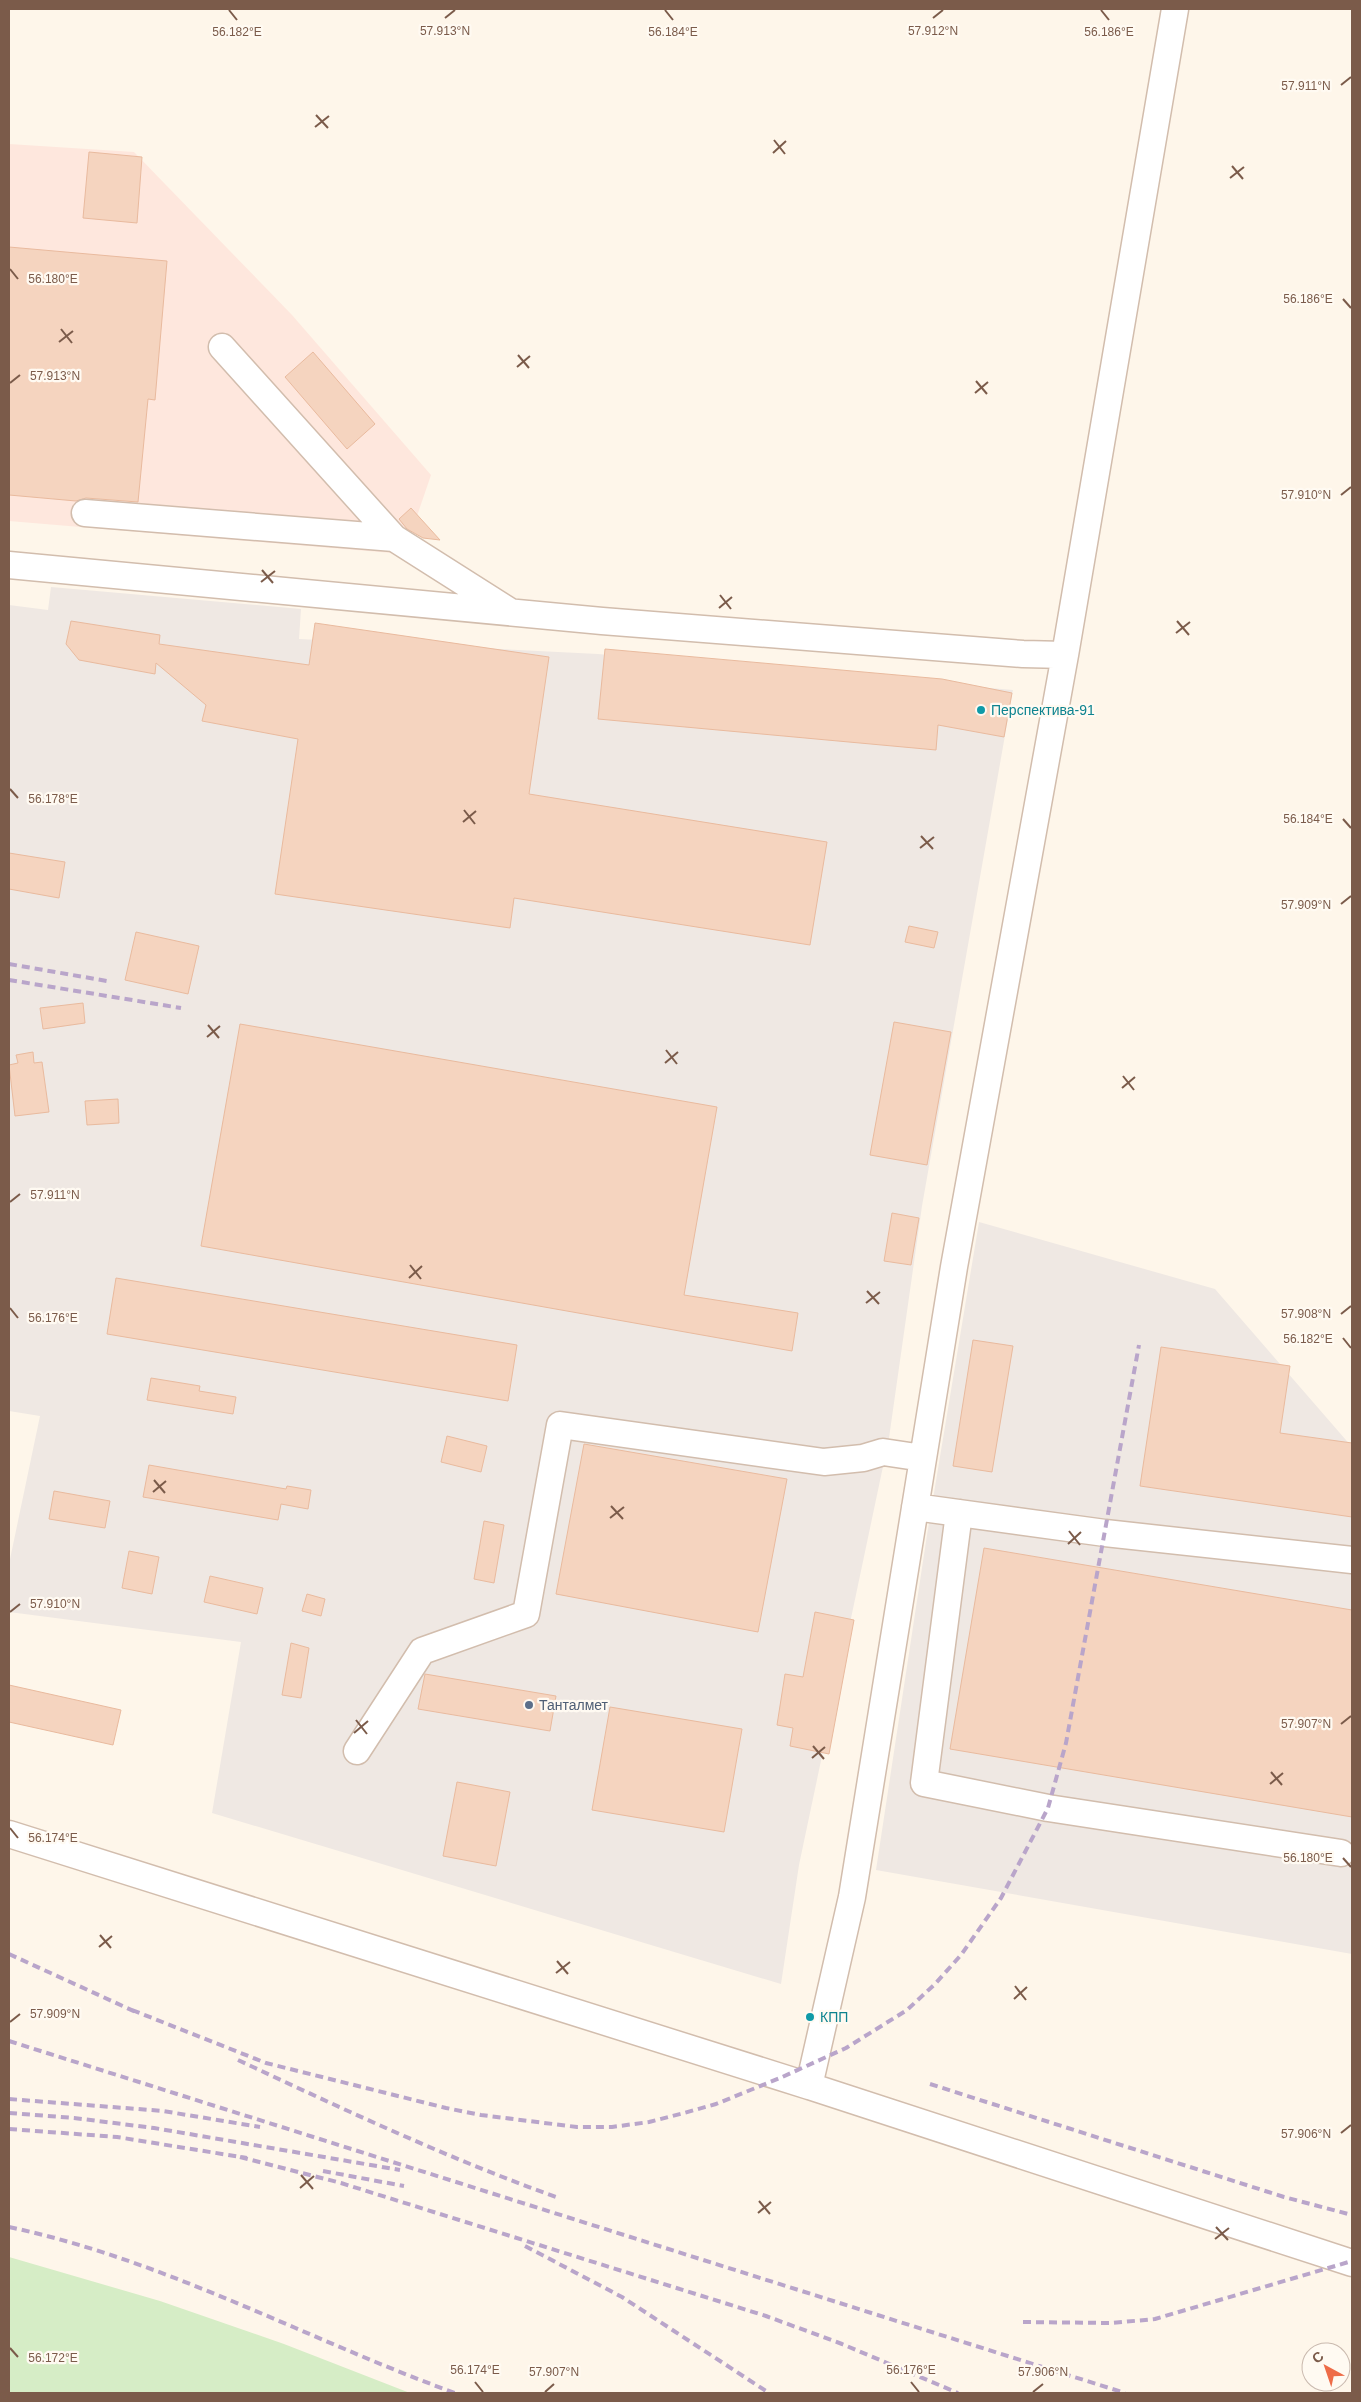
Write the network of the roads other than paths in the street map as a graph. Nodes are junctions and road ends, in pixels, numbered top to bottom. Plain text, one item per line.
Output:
1 (1175, 9) edge
2 (222, 347) dead end
3 (85, 513) dead end
4 (394, 538) junction
5 (9, 565) edge
6 (512, 613) junction
7 (1065, 655) junction
8 (923, 1458) junction
9 (915, 1507) junction
10 (959, 1512) junction
11 (1352, 1560) edge
12 (357, 1751) dead end
13 (9, 1834) edge
14 (1341, 1853) dead end
15 (809, 2086) junction
16 (1352, 2263) edge

1 - 7 street
2 - 4 street
3 - 4 street
4 - 6 street
5 - 6 street
6 - 7 street
7 - 8 street
8 - 9 street
8 - 12 street
9 - 10 street
9 - 15 street
10 - 11 street
10 - 14 street
13 - 15 street
15 - 16 street

